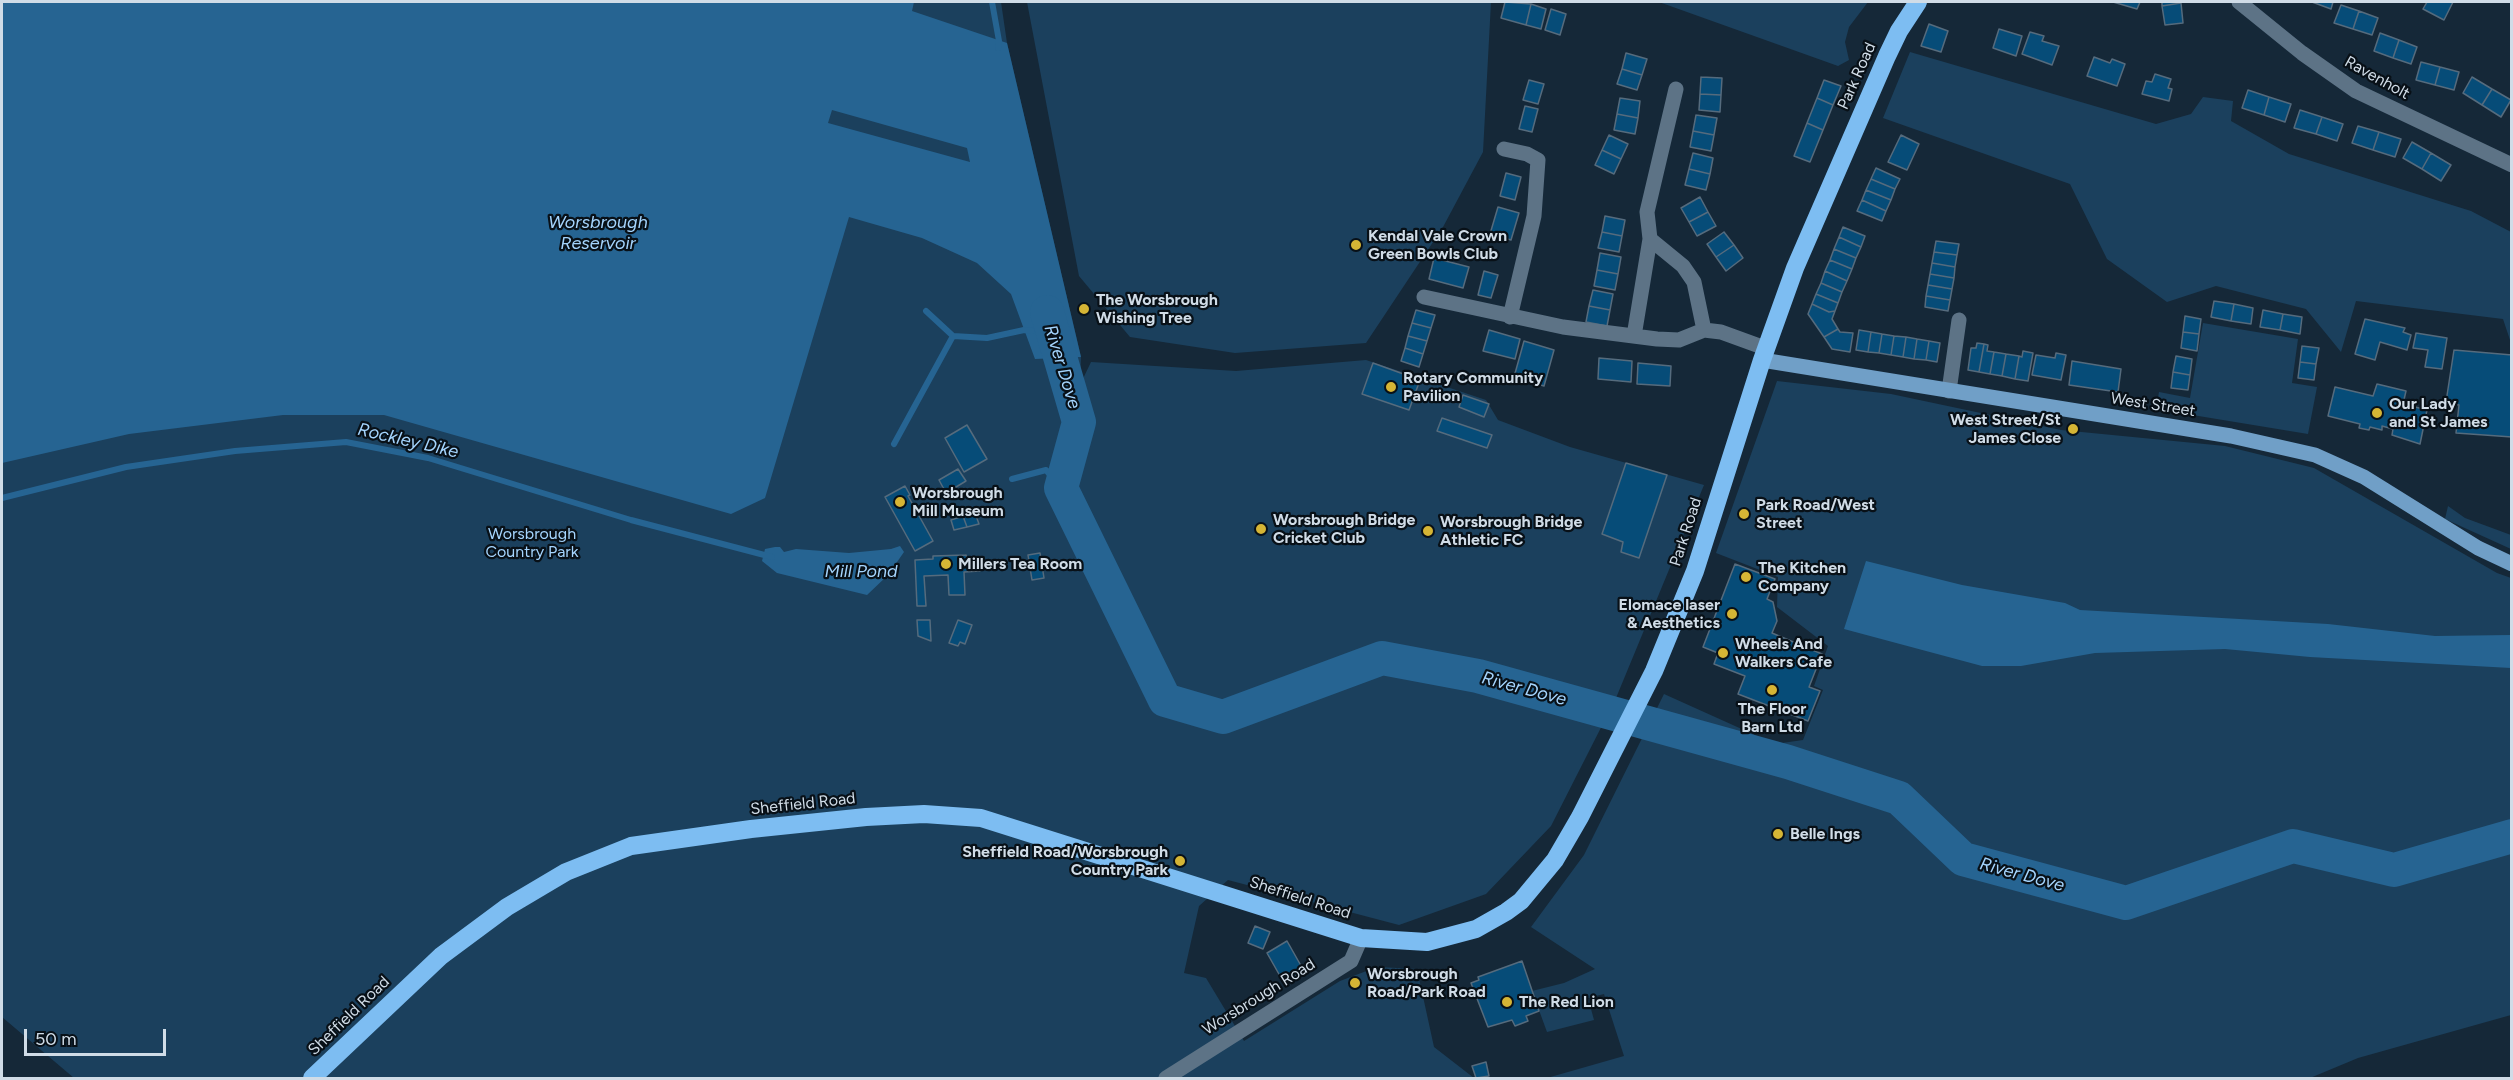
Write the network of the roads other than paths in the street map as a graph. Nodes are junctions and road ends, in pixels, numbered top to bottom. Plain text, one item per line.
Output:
1 (1918, 2) edge
2 (2239, 2) edge
3 (1676, 89) dead end
4 (1504, 149) dead end
5 (2511, 165) edge
6 (1650, 239) junction
7 (1424, 297) dead end
8 (1510, 317) junction
9 (1959, 320) dead end
10 (1704, 330) junction
11 (1634, 336) junction
12 (1764, 354) junction
13 (1949, 391) junction
14 (2511, 564) edge
15 (1361, 938) junction
16 (312, 1078) edge
17 (1166, 1078) edge

1 - 12 highway, Park Road
2 - 5 street, Ravenholt
3 - 6 street
4 - 8 street
6 - 10 street
6 - 11 street
7 - 8 street
8 - 11 street
9 - 13 street
10 - 11 street
10 - 12 street
12 - 13 main road, West Street
12 - 15 highway, Park Road
13 - 14 main road, West Street
15 - 16 highway, Sheffield Road
15 - 17 street, Worsbrough Road

